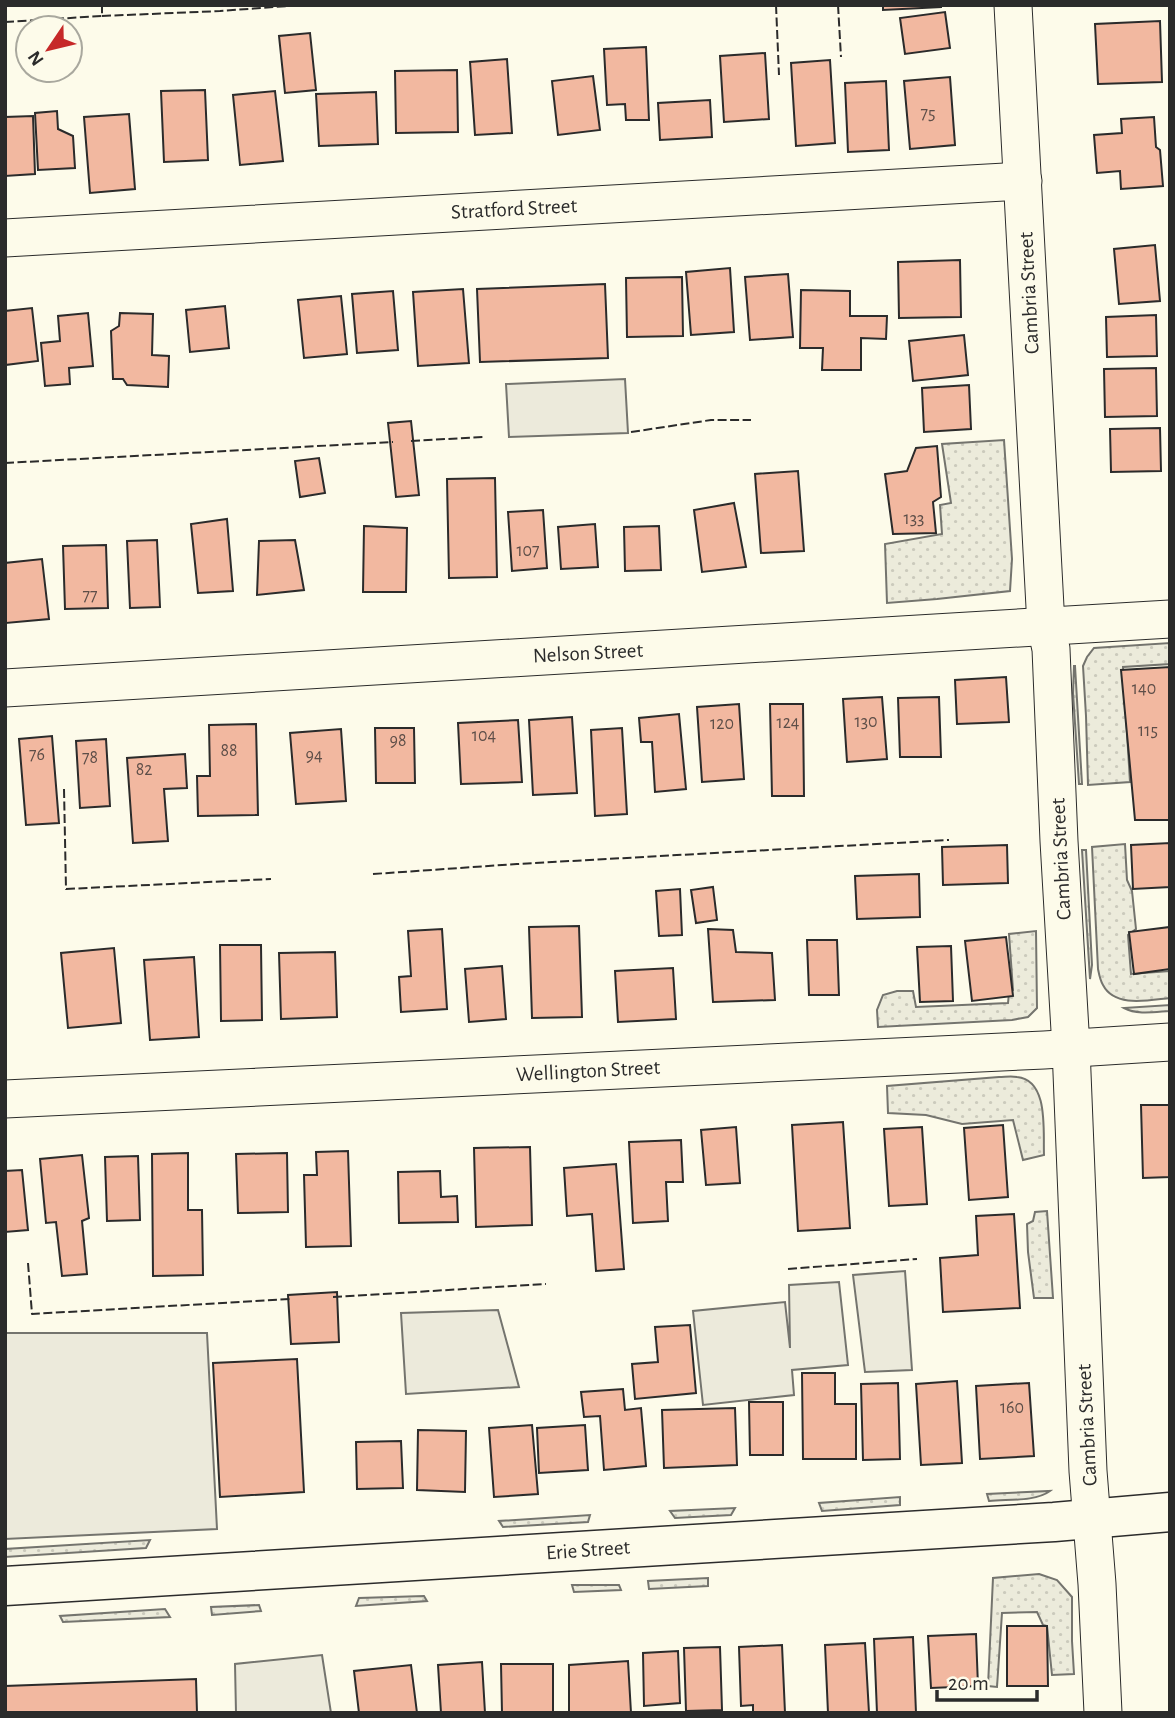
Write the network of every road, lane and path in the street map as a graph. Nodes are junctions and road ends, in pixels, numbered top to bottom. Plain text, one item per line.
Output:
1 (1013, 5) edge
2 (1023, 181) junction
3 (5, 237) edge
4 (1170, 619) edge
5 (1046, 626) junction
6 (5, 688) edge
7 (1170, 1042) edge
8 (1071, 1048) junction
9 (5, 1099) edge
10 (1170, 1512) edge
11 (1092, 1518) junction
12 (5, 1586) edge
13 (1103, 1713) edge

1 - 2 street, Cambria Street
2 - 3 street, Stratford Street
2 - 5 street, Cambria Street
4 - 5 street, Nelson Street
5 - 6 street, Nelson Street
5 - 8 street, Cambria Street
7 - 8 street, Wellington Street
8 - 9 street, Wellington Street
8 - 11 street, Cambria Street
10 - 11 main road, Erie Street
11 - 12 main road, Erie Street
11 - 13 street, Cambria Street

